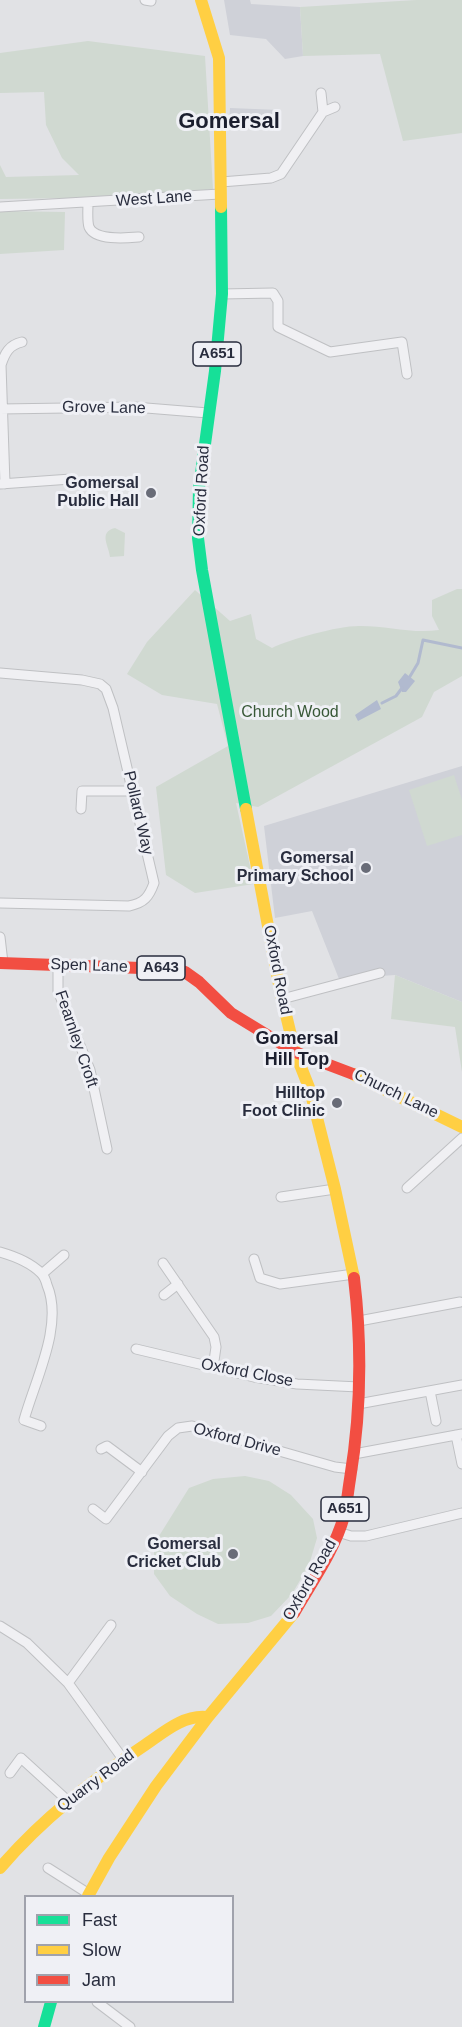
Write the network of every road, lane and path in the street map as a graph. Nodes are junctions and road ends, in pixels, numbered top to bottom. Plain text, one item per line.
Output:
1 (202, 0) edge
2 (321, 93) dead end
3 (335, 107) dead end
4 (323, 112) junction
5 (220, 188) junction
6 (88, 203) junction
7 (0, 207) edge
8 (139, 237) dead end
9 (222, 294) junction
10 (22, 342) dead end
11 (408, 374) dead end
12 (2, 409) edge
13 (208, 413) junction
14 (2, 437) edge
15 (71, 479) dead end
16 (3, 484) edge
17 (0, 673) edge
18 (132, 791) junction
19 (81, 809) dead end
20 (0, 903) edge
21 (0, 937) edge
22 (1, 963) edge
23 (58, 964) junction
24 (380, 973) dead end
25 (282, 999) junction
26 (295, 1052) junction
27 (462, 1127) edge
28 (462, 1138) edge
29 (107, 1149) dead end
30 (407, 1188) dead end
31 (335, 1189) junction
32 (281, 1197) dead end
33 (0, 1252) edge
34 (64, 1255) dead end
35 (254, 1258) dead end
36 (163, 1263) dead end
37 (42, 1274) junction
38 (354, 1274) junction
39 (178, 1284) junction
40 (164, 1295) dead end
41 (460, 1302) dead end
42 (359, 1321) junction
43 (136, 1349) dead end
44 (213, 1368) junction
45 (462, 1385) edge
46 (359, 1387) junction
47 (430, 1391) junction
48 (358, 1404) junction
49 (436, 1421) dead end
50 (42, 1426) dead end
51 (459, 1435) edge
52 (105, 1444) dead end
53 (354, 1454) junction
54 (462, 1464) edge
55 (352, 1469) junction
56 (142, 1472) junction
57 (93, 1509) dead end
58 (462, 1513) edge
59 (338, 1532) junction
60 (111, 1625) dead end
61 (0, 1626) edge
62 (68, 1683) junction
63 (206, 1717) junction
64 (123, 1760) junction
65 (9, 1773) dead end
66 (67, 1800) junction
67 (5, 1855) edge
68 (0, 1868) edge
69 (48, 1868) dead end
70 (89, 1895) edge
71 (50, 2003) edge
72 (100, 2003) edge
73 (44, 2027) edge
74 (130, 2027) edge

1 - 5 main road, Oxford Road / A651
2 - 4 street
3 - 4 street
4 - 5 street, West Lane
5 - 6 street, West Lane
5 - 9 main road, Oxford Road / A651
6 - 7 street, West Lane
6 - 8 street
9 - 11 street
9 - 13 main road, Oxford Road / A651
10 - 12 street
12 - 13 street, Grove Lane
12 - 14 street
13 - 25 main road, Oxford Road / A651
14 - 16 street
15 - 16 street
17 - 18 street, Pollard Way
18 - 19 street
18 - 20 street, Pollard Way
21 - 22 street
22 - 23 main road, Spen Lane / A643
23 - 26 main road, Spen Lane / A643
23 - 29 street, Fearnley Croft
24 - 25 street
25 - 26 main road, Oxford Road / A651
26 - 27 main road, Church Lane / A643
26 - 31 main road, Oxford Road / A651
28 - 30 street
31 - 32 street
31 - 38 main road, Oxford Road / A651
33 - 37 street
34 - 37 street
35 - 38 street
36 - 39 street
37 - 50 street
38 - 42 main road, Oxford Road / A651
39 - 40 street
39 - 44 street
41 - 42 street
42 - 46 main road, Oxford Road / A651
43 - 44 street, Oxford Close
44 - 46 street, Oxford Close
45 - 47 street
46 - 48 main road, Oxford Road / A651
47 - 48 street
47 - 49 street
48 - 53 main road, Oxford Road / A651
51 - 53 street
51 - 54 street
52 - 56 street
53 - 55 main road, Oxford Road / A651
55 - 56 street, Oxford Drive
55 - 59 main road, Oxford Road / A651
56 - 57 street, Oxford Drive
58 - 59 street
59 - 63 main road, Oxford Road / A651
60 - 62 street
61 - 62 street
62 - 64 street
63 - 64 main road, Quarry Road
63 - 70 main road, Oxford Road / A651
64 - 66 main road, Quarry Road
65 - 66 street
66 - 67 main road, Quarry Road
67 - 68 main road, Quarry Road
69 - 70 street
71 - 73 main road
72 - 74 street

